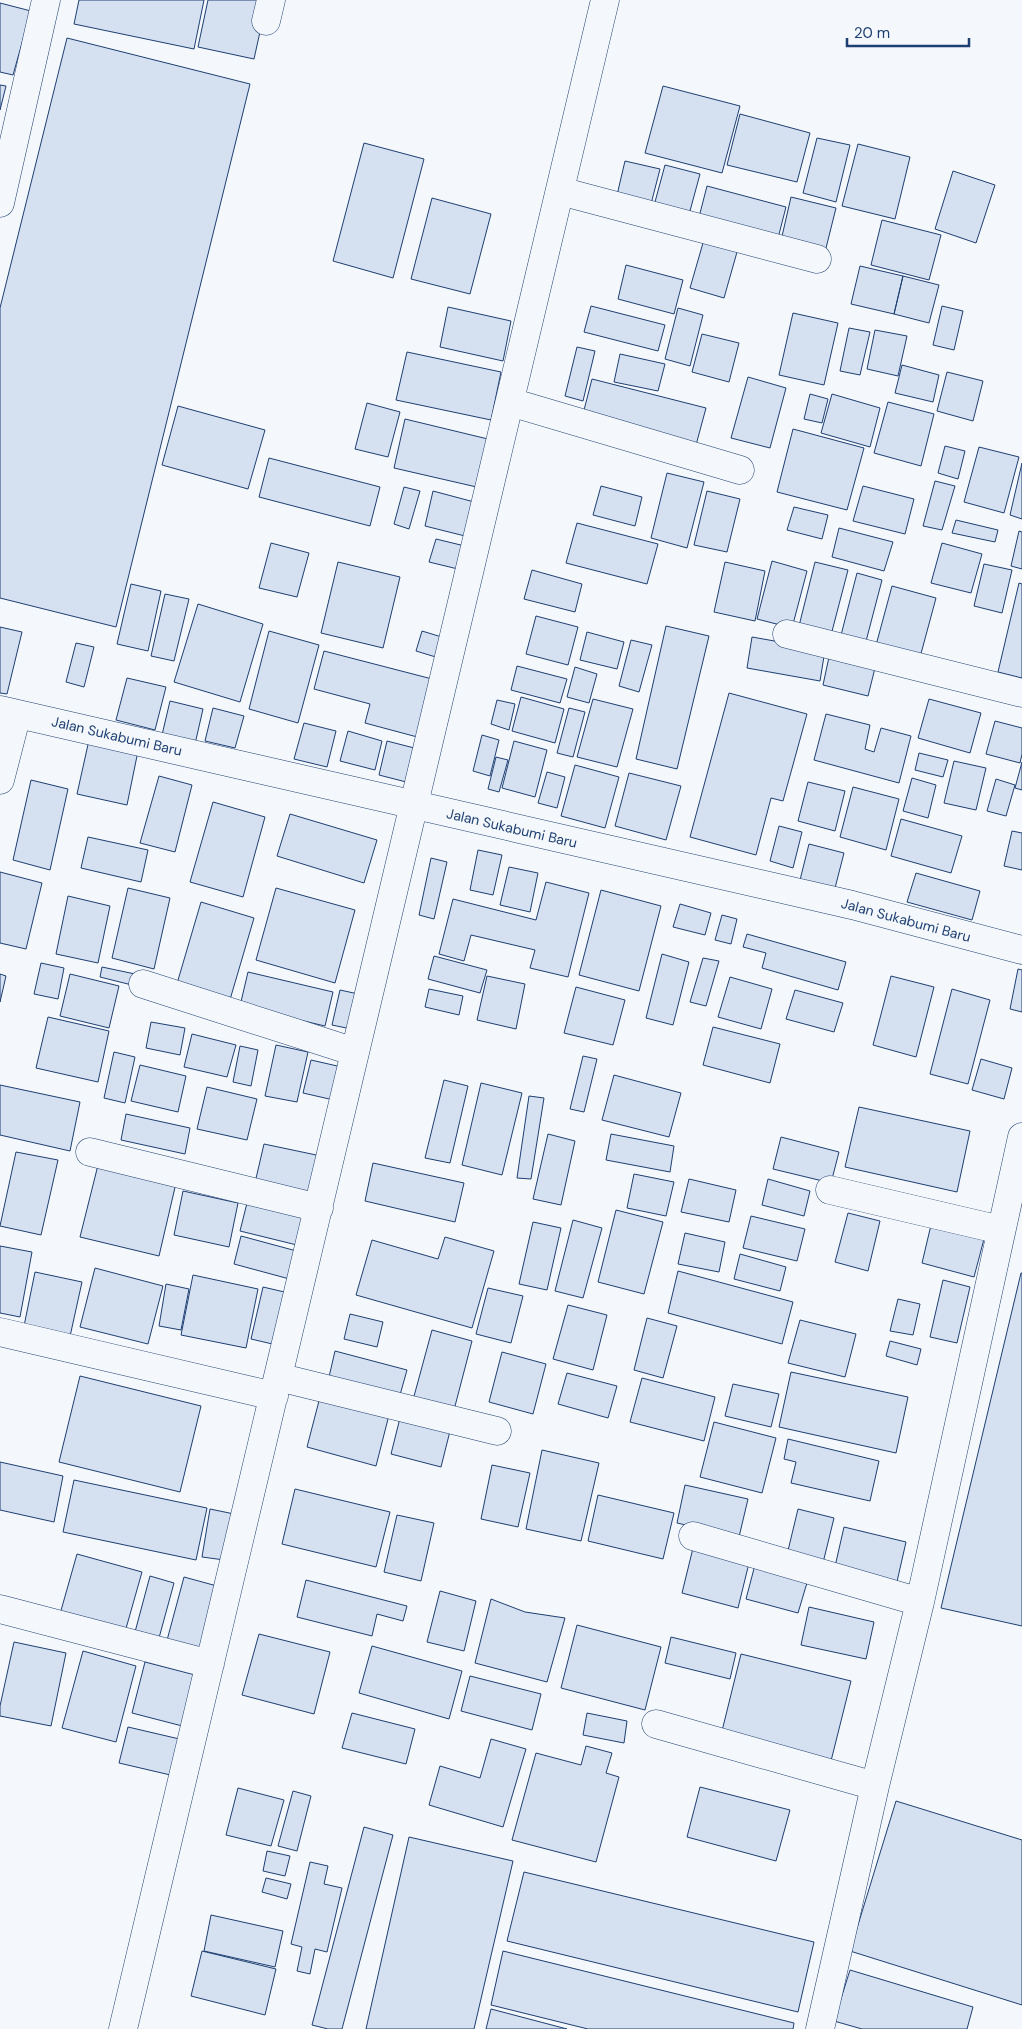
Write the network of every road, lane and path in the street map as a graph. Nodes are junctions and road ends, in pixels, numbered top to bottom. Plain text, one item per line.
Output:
1 (46, 0) edge
2 (605, 0) edge
3 (560, 191) junction
4 (0, 202) edge
5 (817, 259) dead end
6 (510, 402) junction
7 (740, 470) dead end
8 (787, 634) dead end
9 (1022, 693) edge
10 (8, 712) edge
11 (0, 780) edge
12 (414, 806) junction
13 (1022, 950) edge
14 (143, 984) dead end
15 (355, 1052) junction
16 (1022, 1137) edge
17 (90, 1152) dead end
18 (830, 1190) dead end
19 (319, 1208) junction
20 (1001, 1230) junction
21 (0, 1332) edge
22 (276, 1386) junction
23 (497, 1431) dead end
24 (692, 1536) dead end
25 (920, 1602) junction
26 (0, 1609) edge
27 (210, 1664) junction
28 (656, 1724) dead end
29 (875, 1786) junction
30 (123, 2029) edge
31 (820, 2029) edge

1 - 4 street
2 - 3 street
3 - 5 street
3 - 6 street
6 - 7 street
6 - 12 street
8 - 9 street
10 - 11 street
10 - 12 street, Jalan Sukabumi Baru
12 - 13 street, Jalan Sukabumi Baru
12 - 15 street
14 - 15 street
15 - 19 street
16 - 20 street
17 - 19 street
18 - 20 street
19 - 22 street
20 - 25 street
21 - 22 street
22 - 23 street
22 - 27 street
24 - 25 street
25 - 29 street
26 - 27 street
27 - 30 street
28 - 29 street
29 - 31 street

